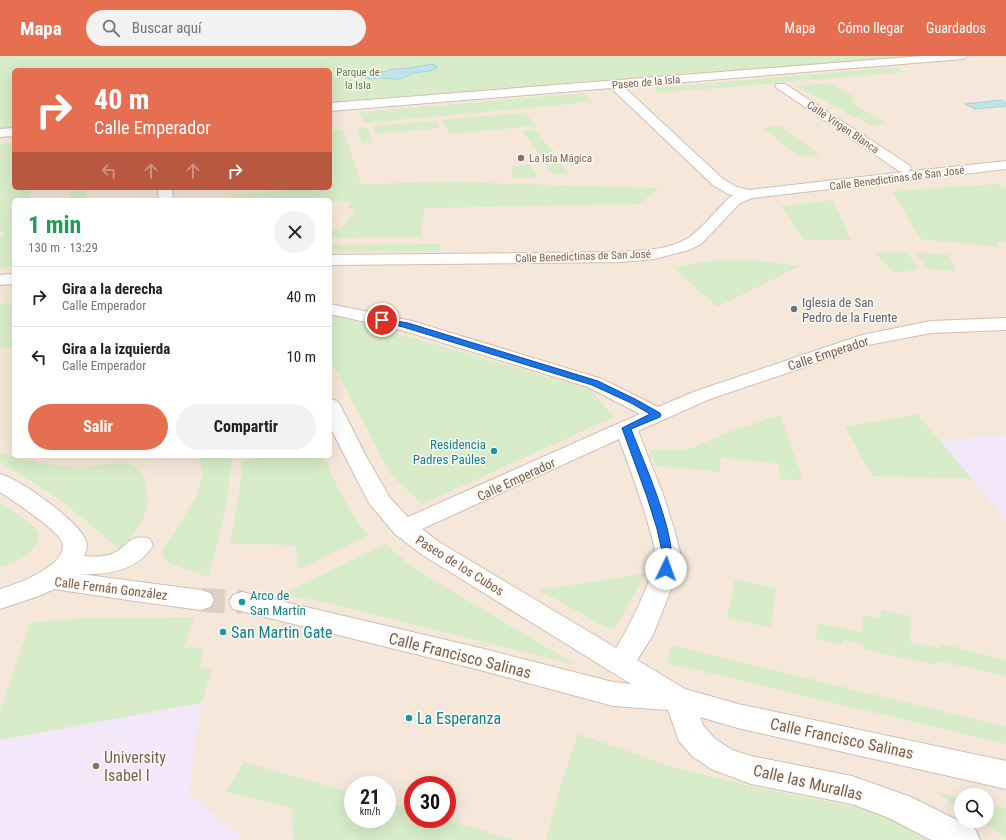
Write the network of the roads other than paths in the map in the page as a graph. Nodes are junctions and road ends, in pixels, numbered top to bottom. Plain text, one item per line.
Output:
1 (963, 56) edge
2 (614, 84) junction
3 (781, 86) dead end
4 (332, 107) edge
5 (12, 132) edge
6 (0, 133) edge
7 (1006, 165) edge
8 (904, 168) dead end
9 (750, 194) junction
10 (332, 260) edge
11 (12, 279) edge
12 (0, 280) edge
13 (332, 309) edge
14 (1006, 324) edge
15 (332, 409) edge
16 (657, 415) junction
17 (626, 428) junction
18 (0, 481) edge
19 (404, 528) junction
20 (141, 545) dead end
21 (58, 572) junction
22 (0, 599) edge
23 (201, 600) tunnel mouth
24 (242, 602) tunnel mouth
25 (620, 664) junction
26 (679, 699) junction
27 (1006, 775) edge
28 (963, 840) edge

1 - 2 street, Paseo de la Isla
2 - 4 street, Paseo de la Isla
2 - 9 street
3 - 8 street, Calle Virgen Blanca
5 - 6 street
7 - 9 street, Calle Benedictinas de San José
9 - 10 street, Calle Benedictinas de San José
11 - 12 street
13 - 16 street
14 - 16 street, Calle Emperador
15 - 19 street, Paseo de los Cubos
16 - 17 street, Calle Emperador
17 - 19 street, Calle Emperador
17 - 25 street
18 - 21 street
19 - 25 street, Paseo de los Cubos
20 - 21 street
21 - 22 street, Calle Fernán González
21 - 23 street, Calle Fernán González
24 - 26 street, Calle Francisco Salinas
25 - 26 street, Calle Francisco Salinas
26 - 27 street, Calle Francisco Salinas
26 - 28 street, Calle las Murallas

